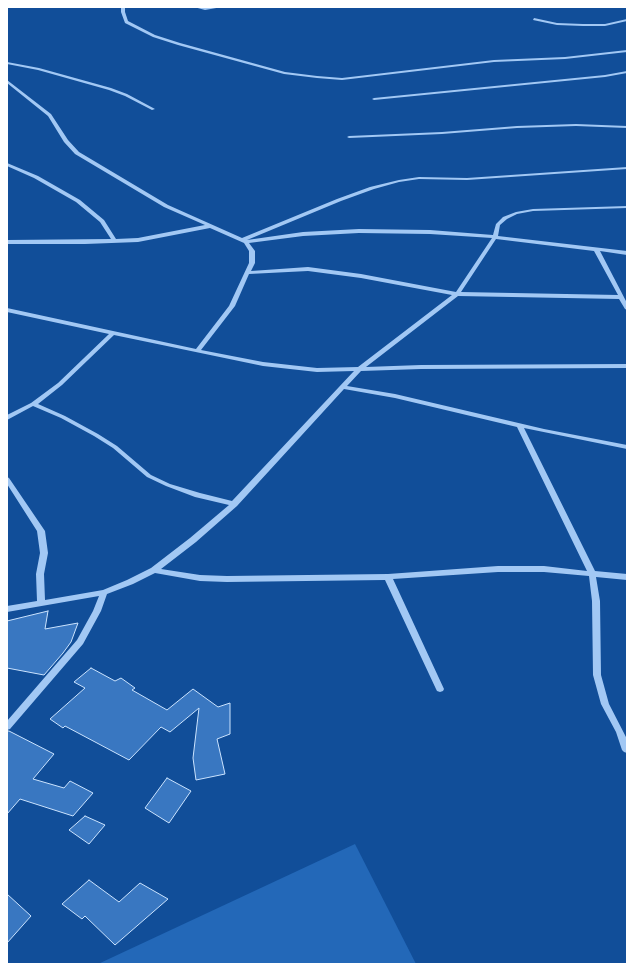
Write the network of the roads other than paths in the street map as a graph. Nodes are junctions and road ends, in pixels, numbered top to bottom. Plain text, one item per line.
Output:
1 (123, 7) edge
2 (196, 7) edge
3 (220, 7) edge
4 (534, 19) dead end
5 (627, 20) edge
6 (627, 51) edge
7 (7, 63) edge
8 (627, 72) edge
9 (7, 81) edge
10 (374, 99) dead end
11 (153, 109) dead end
12 (627, 127) edge
13 (349, 137) dead end
14 (7, 164) edge
15 (627, 168) edge
16 (627, 207) edge
17 (210, 226) junction
18 (494, 236) junction
19 (115, 241) junction
20 (244, 241) junction
21 (7, 242) edge
22 (596, 249) junction
23 (627, 253) edge
24 (247, 273) junction
25 (457, 294) junction
26 (621, 297) junction
27 (627, 308) edge
28 (7, 310) edge
29 (113, 334) junction
30 (198, 350) junction
31 (627, 366) edge
32 (359, 368) junction
33 (342, 387) junction
34 (32, 404) junction
35 (7, 418) edge
36 (520, 426) junction
37 (627, 447) edge
38 (7, 479) edge
39 (234, 504) junction
40 (154, 570) junction
41 (592, 573) junction
42 (388, 577) junction
43 (627, 577) edge
44 (104, 592) junction
45 (41, 602) junction
46 (7, 609) edge
47 (440, 689) dead end
48 (7, 727) edge
49 (627, 750) edge

1 - 6 street
2 - 3 street
4 - 5 street
7 - 11 street
8 - 10 street
9 - 17 street
12 - 13 street
14 - 19 street
15 - 20 street
16 - 18 street
17 - 19 street
17 - 20 street
18 - 20 street
18 - 22 street
18 - 25 street
19 - 21 street
20 - 24 street
22 - 23 street
22 - 26 street
24 - 25 street
24 - 30 street
25 - 26 street
25 - 32 street
26 - 27 street
28 - 29 street
29 - 30 street
29 - 34 street
30 - 32 street
31 - 32 street
32 - 33 street
33 - 36 street
33 - 39 street
34 - 35 street
34 - 39 street
36 - 37 street
36 - 41 street
38 - 45 street
39 - 40 street
40 - 42 street
40 - 44 street
41 - 42 street
41 - 43 street
41 - 49 street
42 - 47 street
44 - 45 street
44 - 48 street
45 - 46 street

